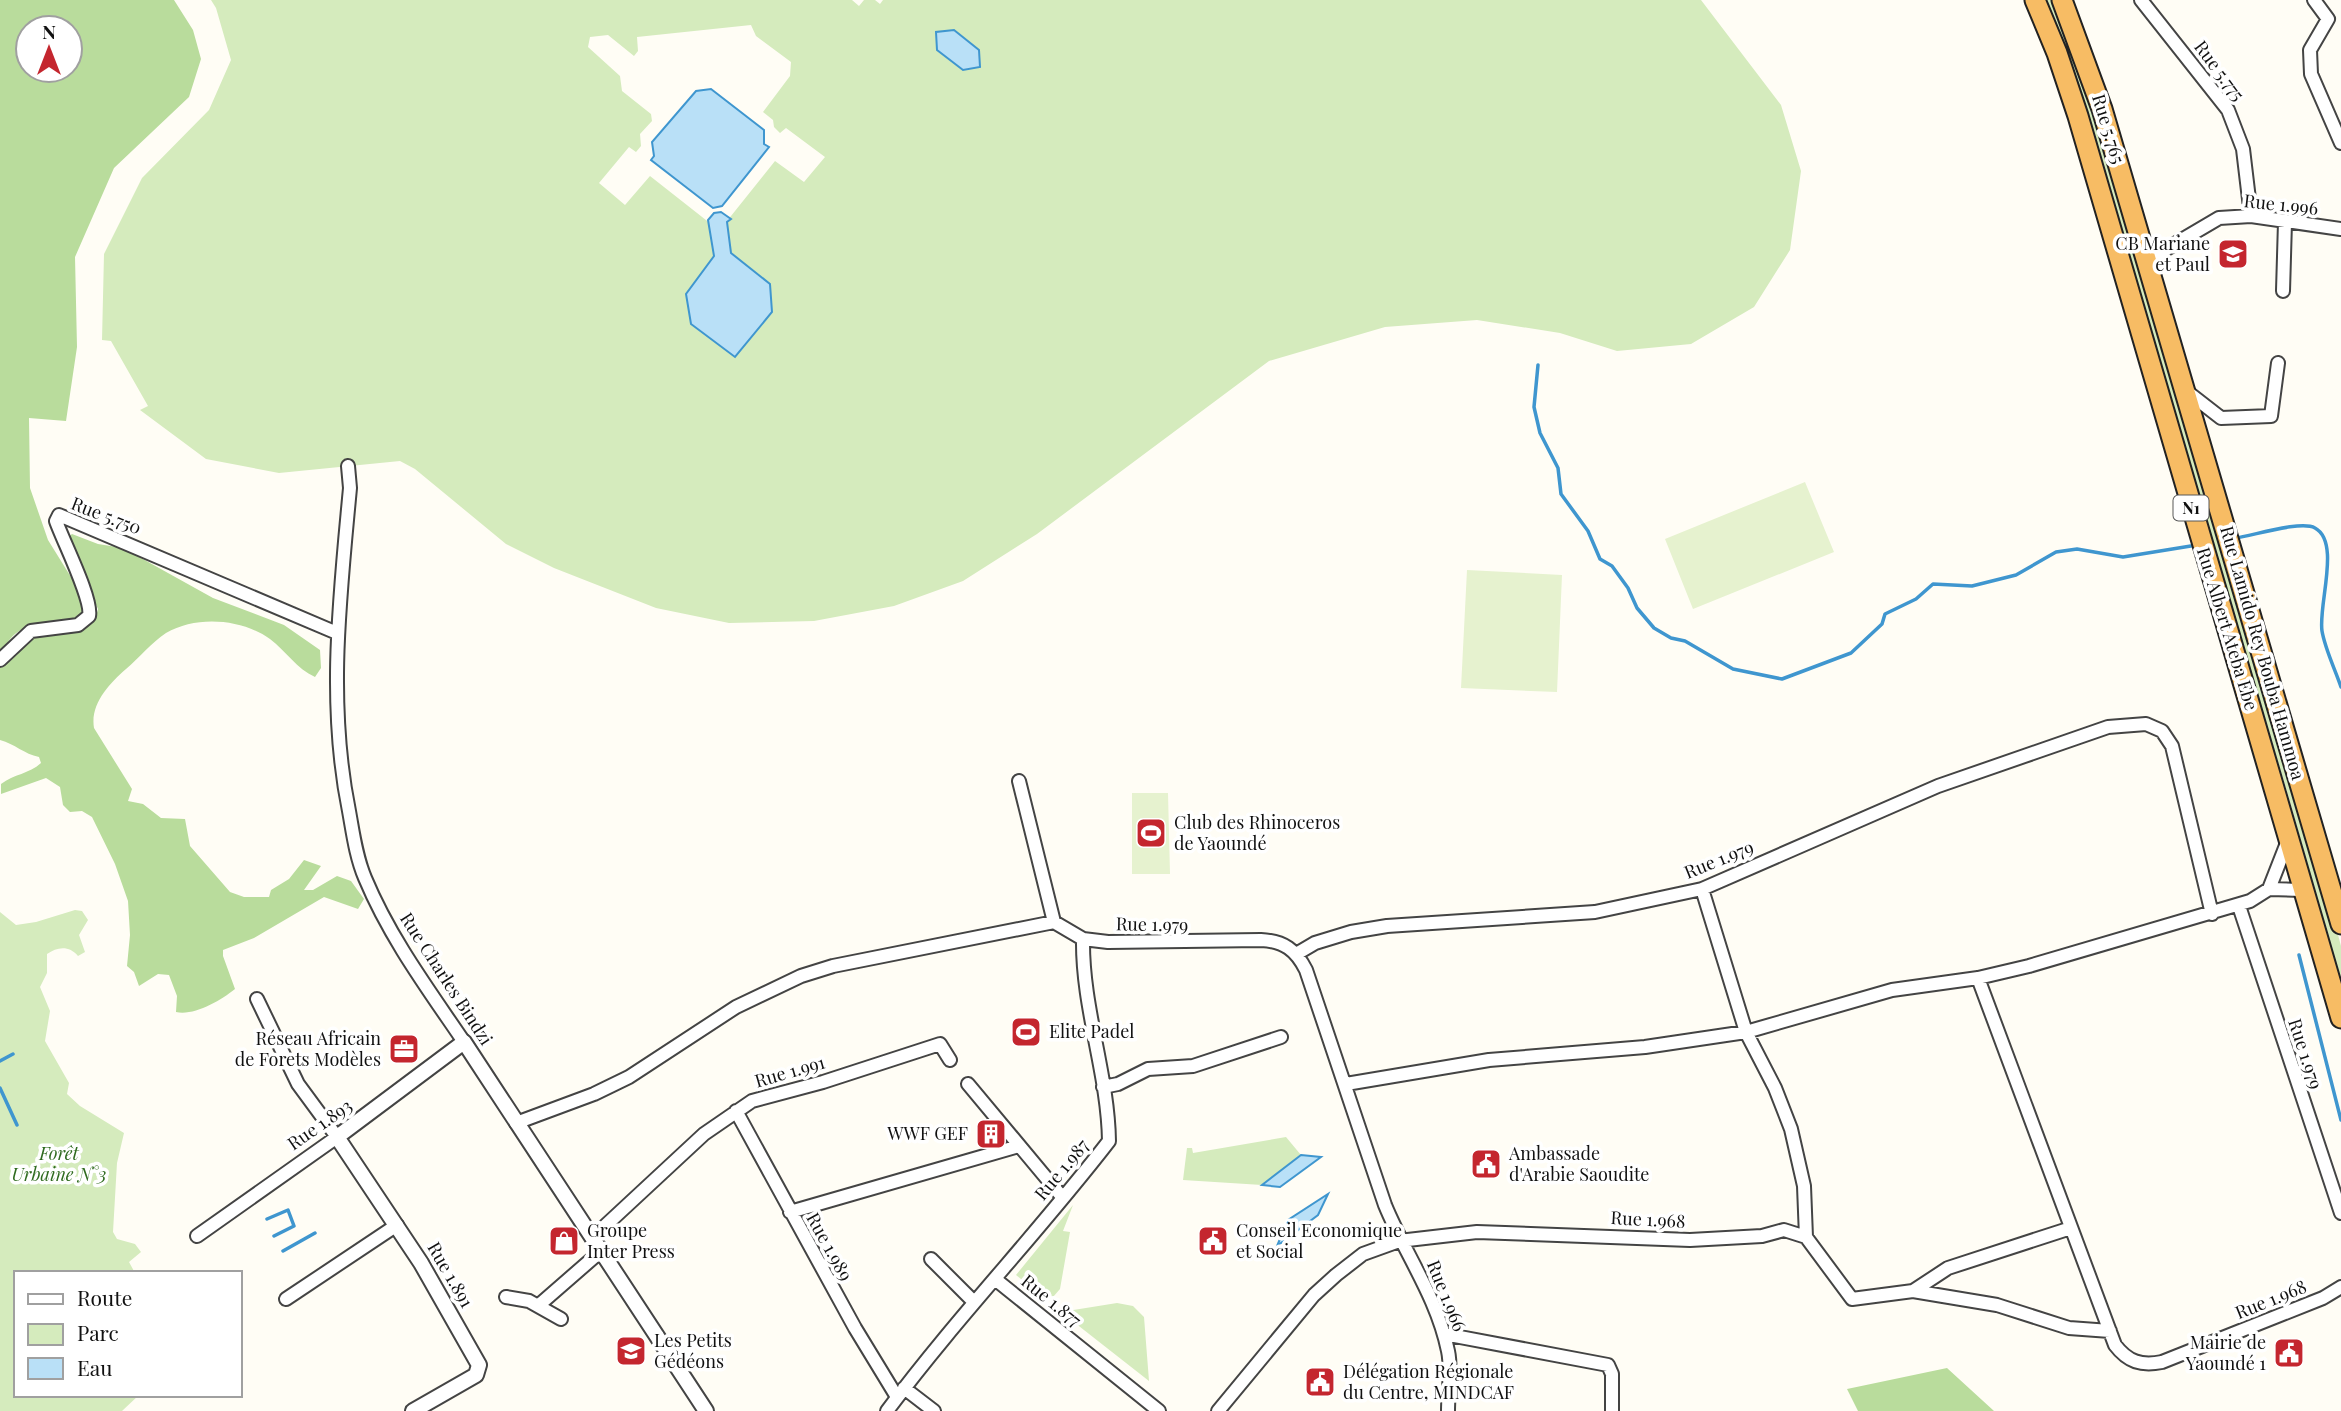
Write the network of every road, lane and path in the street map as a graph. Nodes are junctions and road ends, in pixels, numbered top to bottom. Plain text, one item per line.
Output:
1 (2035, 0) edge
2 (2062, 0) edge
3 (2141, 0) edge
4 (2314, 0) edge
5 (2341, 143) edge
6 (2250, 216) junction
7 (2285, 222) junction
8 (2341, 229) edge
9 (2146, 261) junction
10 (2283, 291) dead end
11 (2278, 363) dead end
12 (2182, 388) junction
13 (348, 466) dead end
14 (337, 633) junction
15 (0, 660) edge
16 (1019, 781) dead end
17 (2289, 836) junction
18 (1702, 889) junction
19 (2269, 889) junction
20 (2301, 890) junction
21 (2239, 906) junction
22 (2212, 914) junction
23 (1054, 922) junction
24 (2341, 924) edge
25 (1083, 939) junction
26 (1298, 953) junction
27 (1978, 978) junction
28 (257, 999) dead end
29 (2341, 1018) edge
30 (1746, 1032) junction
31 (1281, 1037) dead end
32 (464, 1042) junction
33 (950, 1060) dead end
34 (968, 1084) dead end
35 (1346, 1084) junction
36 (1103, 1087) junction
37 (736, 1111) junction
38 (516, 1123) junction
39 (337, 1137) junction
40 (1019, 1146) junction
41 (1063, 1198) junction
42 (790, 1212) junction
43 (2341, 1213) edge
44 (397, 1225) junction
45 (2071, 1228) junction
46 (197, 1236) dead end
47 (1805, 1237) junction
48 (592, 1238) junction
49 (1399, 1241) junction
50 (601, 1251) junction
51 (931, 1259) dead end
52 (995, 1279) junction
53 (2341, 1287) edge
54 (1913, 1291) junction
55 (506, 1297) dead end
56 (286, 1298) dead end
57 (973, 1301) junction
58 (539, 1305) junction
59 (561, 1319) dead end
60 (2110, 1331) junction
61 (1444, 1334) junction
62 (901, 1393) junction
63 (413, 1411) edge
64 (706, 1411) edge
65 (887, 1411) edge
66 (934, 1411) edge
67 (1159, 1411) edge
68 (1218, 1411) edge
69 (1448, 1411) edge
70 (1612, 1411) edge

1 - 17 highway, Rue Albert Ateba Ebe / N1
2 - 9 highway, Rue 5.765 / N1
3 - 6 street, Rue 5.775
4 - 5 street
6 - 7 street, Rue 1.996
6 - 9 street, Rue 1.996
7 - 8 street, Rue 1.996
7 - 10 street
9 - 12 highway, Rue Lamido Rey Bouba Hammoa / N1
11 - 12 street
12 - 24 highway, Rue Lamido Rey Bouba Hammoa / N1
13 - 14 street, Rue Charles Bindzi
14 - 15 street, Rue 5.750
14 - 32 street, Rue Charles Bindzi
16 - 23 street
17 - 19 street
17 - 20 highway, Rue Albert Ateba Ebe / N1
18 - 22 street, Rue 1.979
18 - 26 street, Rue 1.979
18 - 30 street
19 - 20 street
19 - 21 street
20 - 29 highway, Rue Albert Ateba Ebe / N1
21 - 22 street
21 - 43 street, Rue 1.979
22 - 27 street
23 - 25 street
23 - 38 street
25 - 26 street, Rue 1.979
25 - 36 street, Rue 1.987
26 - 35 street, Rue 1.966
27 - 30 street
27 - 45 street
28 - 39 street
30 - 35 street
30 - 47 street
31 - 36 street
32 - 38 street, Rue Charles Bindzi
32 - 39 street, Rue 1.893
33 - 37 street, Rue 1.991
34 - 40 street
35 - 49 street, Rue 1.966
36 - 41 street, Rue 1.987
37 - 42 street, Rue 1.989
37 - 48 street, Rue 1.991
38 - 48 street, Rue Charles Bindzi
39 - 44 street, Rue 1.891
39 - 46 street, Rue 1.893
40 - 41 street
40 - 42 street
41 - 52 street, Rue 1.987
42 - 62 street, Rue 1.989
44 - 56 street
44 - 63 street, Rue 1.891
45 - 54 street
45 - 60 street
47 - 49 street, Rue 1.968
47 - 54 street
48 - 50 street, Rue Charles Bindzi
49 - 61 street, Rue 1.966
49 - 68 street, Rue 1.968
50 - 58 street
50 - 64 street, Rue Charles Bindzi
51 - 57 street
52 - 57 street, Rue 1.877
52 - 67 street, Rue 1.877
53 - 60 street, Rue 1.968
54 - 60 street
55 - 58 street
57 - 62 street, Rue 1.877
58 - 59 street
61 - 69 street, Rue 1.966
61 - 70 street
62 - 65 street
62 - 66 street

